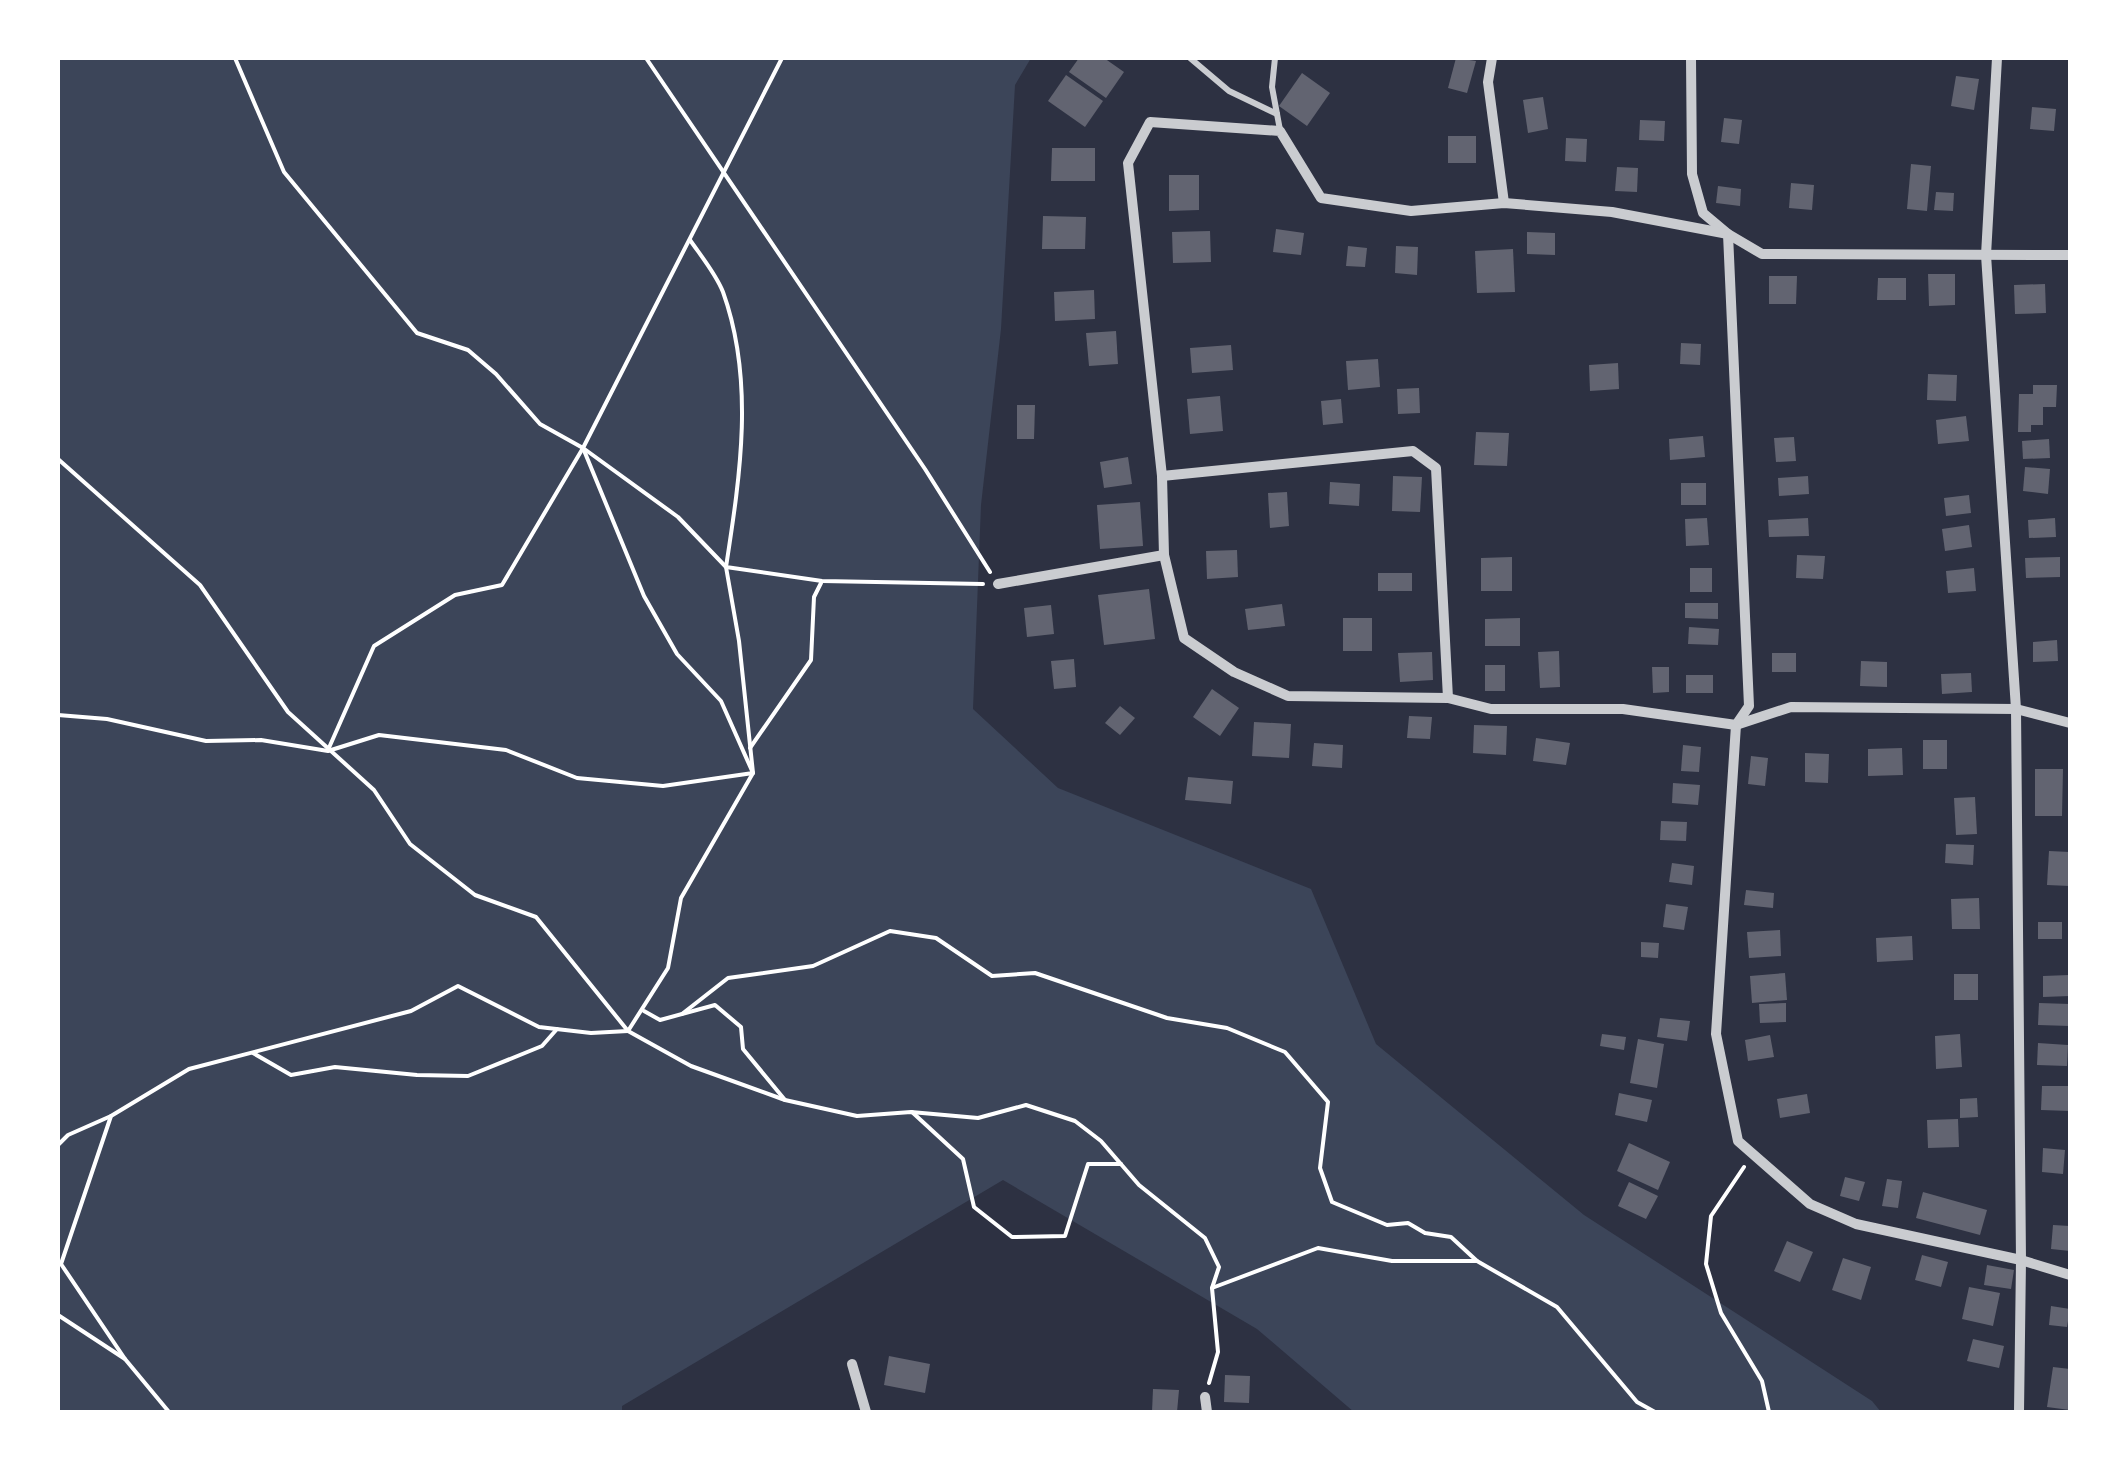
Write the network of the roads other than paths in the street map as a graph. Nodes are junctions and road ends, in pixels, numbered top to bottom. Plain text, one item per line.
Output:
1 (1190, 58) edge
2 (1275, 58) edge
3 (1492, 58) edge
4 (1692, 58) edge
5 (1997, 58) edge
6 (1276, 114) junction
7 (1280, 132) junction
8 (1504, 204) junction
9 (1728, 234) junction
10 (1986, 254) junction
11 (2070, 254) edge
12 (1162, 476) junction
13 (1164, 555) junction
14 (998, 584) road end
15 (1448, 698) junction
16 (2016, 709) junction
17 (2070, 722) edge
18 (1736, 725) junction
19 (2021, 1260) junction
20 (2070, 1275) edge
21 (852, 1364) dead end
22 (1205, 1397) road end
23 (866, 1412) edge
24 (1207, 1412) edge
25 (2019, 1412) edge

1 - 6 lane
2 - 6 lane
3 - 8 street
4 - 9 street
5 - 10 street
6 - 7 lane
7 - 8 street
7 - 12 street
8 - 9 street
9 - 10 street
9 - 18 street
10 - 11 street
10 - 16 street
12 - 13 street
12 - 15 street
13 - 14 street
13 - 15 street
15 - 18 street
16 - 17 street
16 - 18 street
16 - 19 street
18 - 19 street
19 - 20 street
19 - 25 street
21 - 23 street
22 - 24 street

